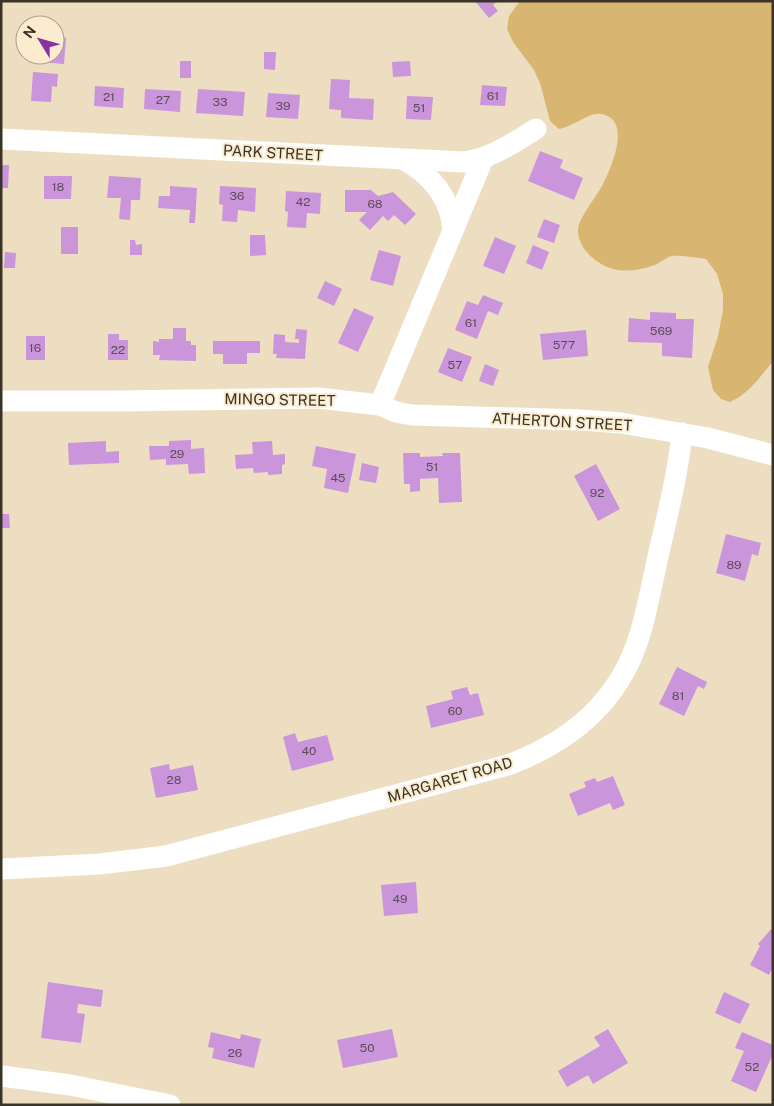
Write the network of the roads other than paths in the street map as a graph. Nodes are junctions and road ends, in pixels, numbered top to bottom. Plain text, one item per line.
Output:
1 (536, 129) dead end
2 (1, 139) edge
3 (483, 159) junction
4 (404, 160) junction
5 (453, 230) junction
6 (1, 401) edge
7 (380, 405) junction
8 (682, 433) junction
9 (773, 455) edge
10 (1, 869) edge
11 (1, 1076) edge
12 (170, 1105) edge

1 - 3 street, PARK STREET
2 - 4 street, PARK STREET
3 - 4 street, PARK STREET
3 - 5 street
4 - 5 street
5 - 7 street
6 - 7 street, MINGO STREET
7 - 8 street, ATHERTON STREET
8 - 9 street, ATHERTON STREET
8 - 10 street, MARGARET ROAD
11 - 12 street

